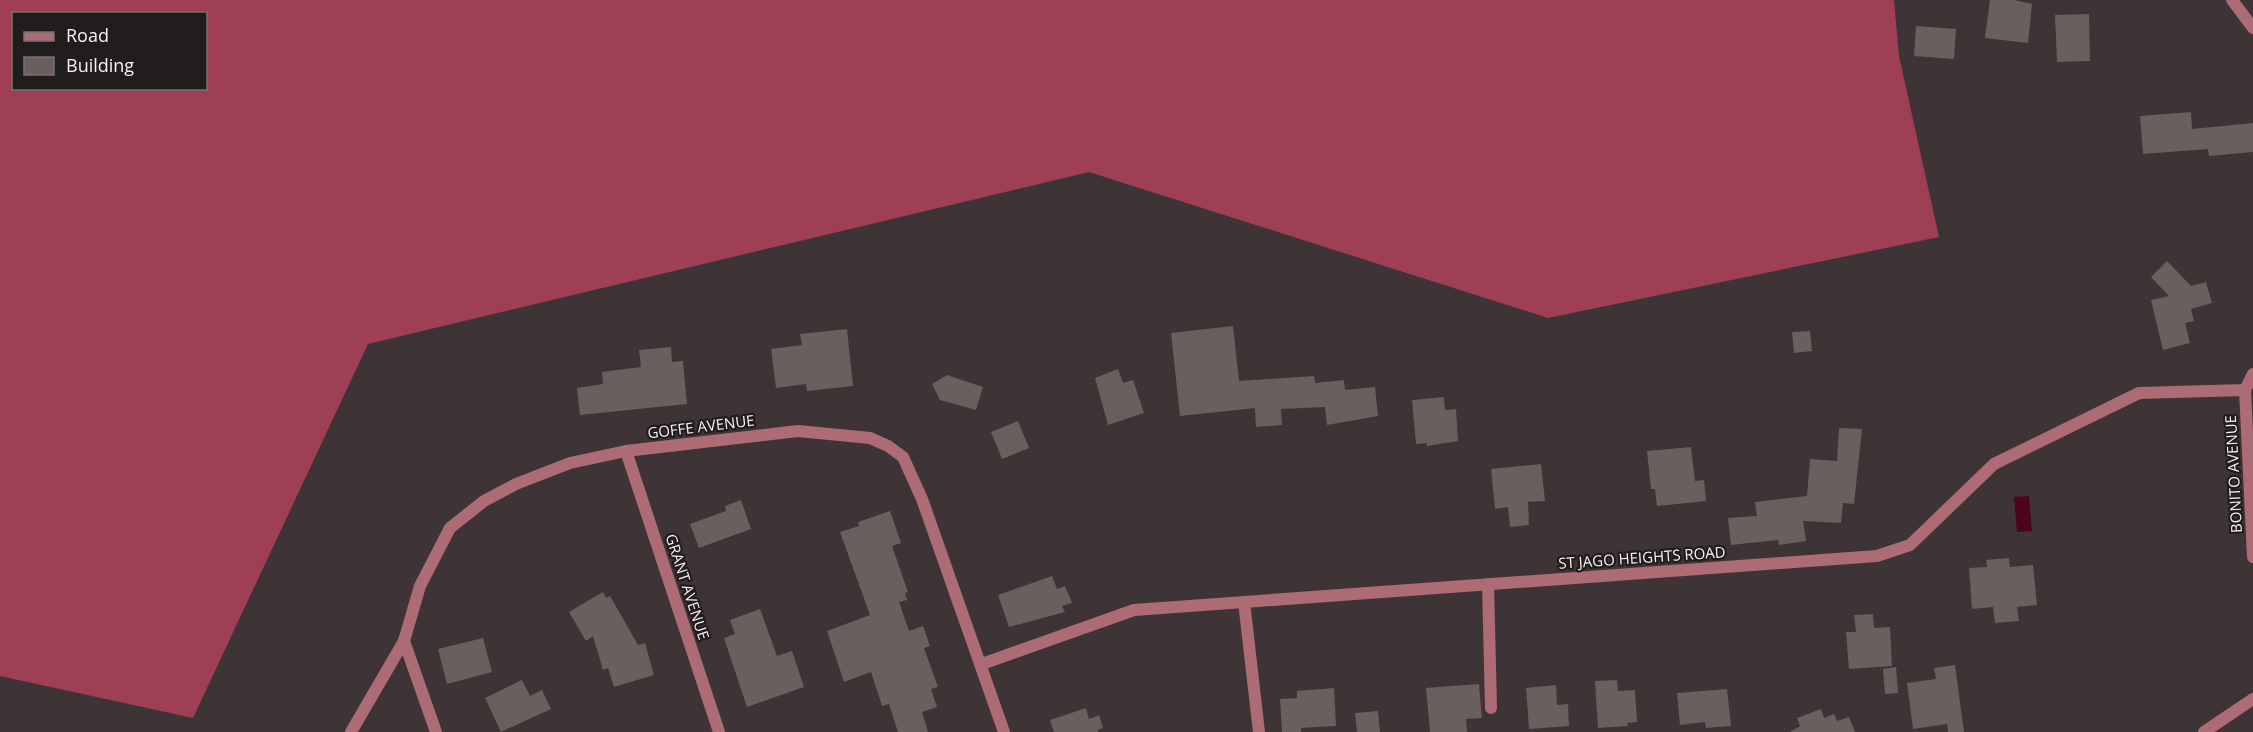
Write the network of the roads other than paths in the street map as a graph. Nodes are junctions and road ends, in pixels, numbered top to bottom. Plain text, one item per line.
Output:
1 (2232, 0) edge
2 (2253, 28) edge
3 (2253, 374) edge
4 (2245, 390) junction
5 (626, 451) junction
6 (2253, 557) edge
7 (1488, 584) junction
8 (1244, 602) junction
9 (404, 641) junction
10 (982, 664) junction
11 (2253, 699) edge
12 (1491, 708) dead end
13 (351, 732) edge
14 (436, 732) edge
15 (719, 732) edge
16 (1004, 732) edge
17 (1259, 732) edge
18 (2204, 732) edge

1 - 2 street
3 - 4 street
4 - 6 street, BONITO AVENUE
4 - 7 street, ST JAGO HEIGHTS ROAD
5 - 9 street, GOFFE AVENUE
5 - 10 street, GOFFE AVENUE
5 - 15 street, GRANT AVENUE
7 - 8 street, ST JAGO HEIGHTS ROAD
7 - 12 street
8 - 10 street, ST JAGO HEIGHTS ROAD
8 - 17 street
9 - 13 street, GOFFE AVENUE
9 - 14 street
10 - 16 street, GOFFE AVENUE
11 - 18 street

